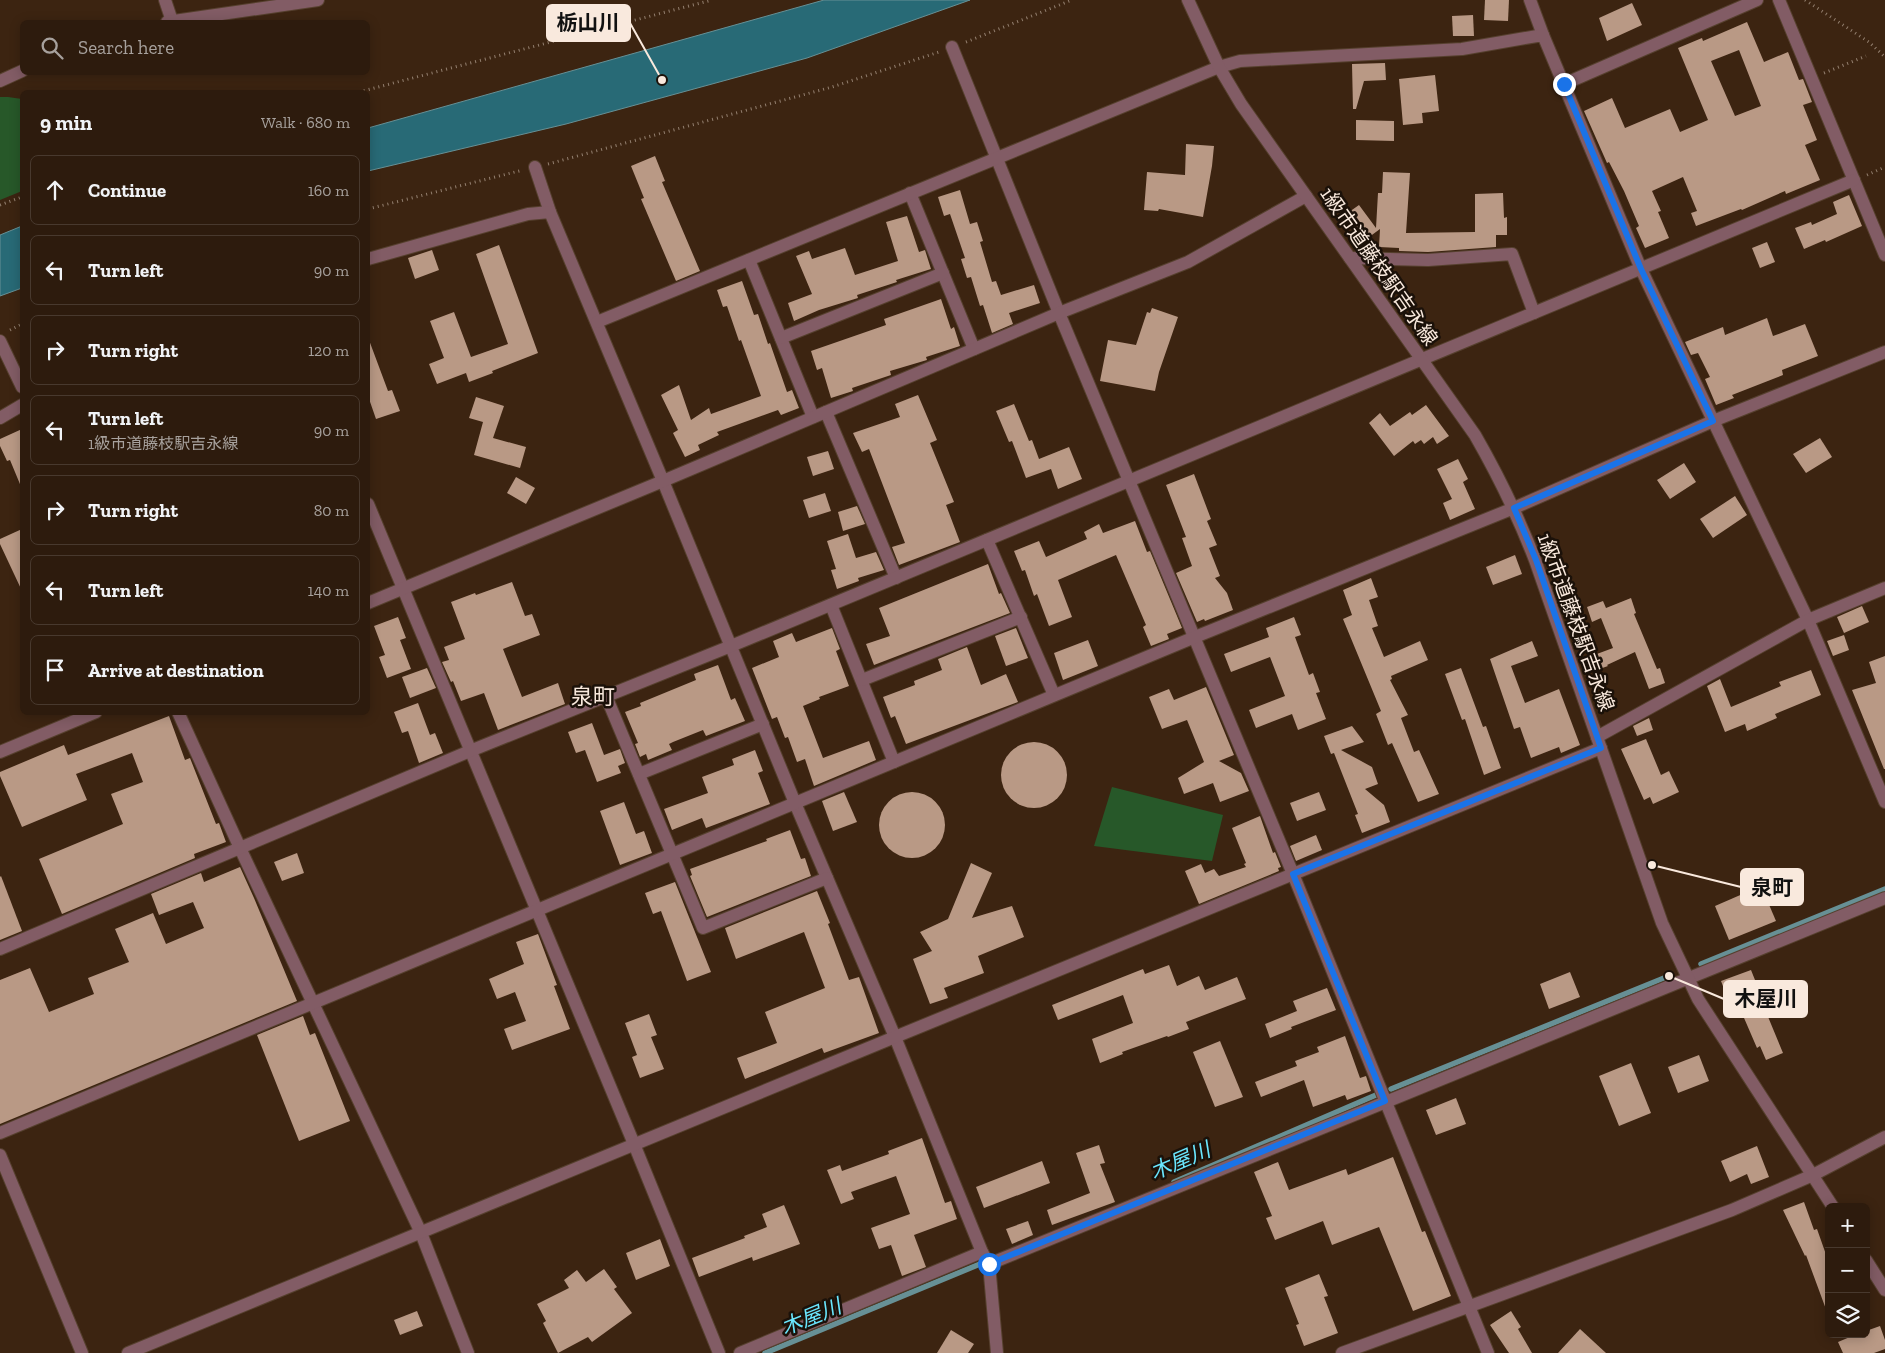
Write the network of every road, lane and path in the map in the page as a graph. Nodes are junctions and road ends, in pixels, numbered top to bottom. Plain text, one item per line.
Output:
1 (165, 0) edge
2 (318, 0) edge
3 (712, 0) edge
4 (1072, 0) edge
5 (1188, 0) edge
6 (1530, 0) edge
7 (1757, 0) edge
8 (1779, 0) edge
9 (1804, 0) edge
10 (169, 20) edge
11 (183, 20) edge
12 (1544, 35) junction
13 (952, 47) junction
14 (1866, 56) dead end
15 (1885, 57) edge
16 (1219, 67) junction
17 (20, 72) edge
18 (1812, 78) junction
19 (0, 81) edge
20 (1564, 84) junction
21 (367, 90) edge
22 (996, 159) junction
23 (535, 167) junction
24 (1885, 167) edge
25 (1854, 180) junction
26 (910, 193) junction
27 (1306, 196) junction
28 (20, 198) edge
29 (0, 205) edge
30 (370, 209) edge
31 (550, 212) junction
32 (1885, 255) edge
33 (370, 258) edge
34 (1350, 258) junction
35 (749, 260) junction
36 (1641, 269) junction
37 (943, 273) junction
38 (1059, 313) junction
39 (1534, 314) junction
40 (597, 322) junction
41 (781, 338) junction
42 (0, 341) edge
43 (974, 349) junction
44 (1885, 352) edge
45 (1422, 360) junction
46 (20, 382) edge
47 (20, 407) edge
48 (826, 412) junction
49 (814, 417) junction
50 (0, 418) edge
51 (1713, 421) junction
52 (664, 481) junction
53 (1129, 481) junction
54 (1514, 508) junction
55 (370, 509) edge
56 (988, 540) junction
57 (896, 578) junction
58 (1885, 588) edge
59 (402, 589) junction
60 (370, 602) edge
61 (831, 605) junction
62 (1021, 617) junction
63 (1808, 620) junction
64 (1195, 637) junction
65 (731, 646) junction
66 (862, 680) junction
67 (1054, 695) junction
68 (606, 696) junction
69 (89, 715) edge
70 (179, 715) edge
71 (763, 724) junction
72 (1599, 742) junction
73 (470, 751) junction
74 (0, 752) edge
75 (894, 762) junction
76 (639, 774) junction
77 (1885, 802) edge
78 (795, 803) junction
79 (240, 848) junction
80 (672, 854) junction
81 (1293, 874) junction
82 (827, 878) junction
83 (1885, 898) edge
84 (536, 910) junction
85 (0, 949) edge
86 (1689, 980) junction
87 (314, 1004) junction
88 (895, 1037) junction
89 (1385, 1101) junction
90 (0, 1133) edge
91 (1885, 1137) edge
92 (634, 1144) junction
93 (0, 1155) edge
94 (1813, 1176) junction
95 (1830, 1203) edge
96 (421, 1233) junction
97 (982, 1252) junction
98 (989, 1264) junction
99 (1870, 1266) edge
100 (1885, 1290) edge
101 (1470, 1307) junction
102 (82, 1353) edge
103 (128, 1353) edge
104 (468, 1353) edge
105 (719, 1353) edge
106 (740, 1353) edge
107 (997, 1353) edge
108 (1342, 1353) edge
109 (1488, 1353) edge

1 - 10 street
2 - 11 street
3 - 21 path
4 - 13 path
5 - 16 street, 1級市道藤枝駅吉永線
6 - 12 street
7 - 20 street
8 - 18 street
9 - 15 path
12 - 16 street
12 - 20 street
13 - 22 street
13 - 23 path
14 - 18 path
16 - 22 street
16 - 27 street, 1級市道藤枝駅吉永線
17 - 19 street
18 - 25 street
20 - 36 street
22 - 26 street
22 - 38 street
23 - 30 path
23 - 31 street
24 - 25 path
25 - 32 street
25 - 36 street
26 - 35 street
26 - 37 street
27 - 34 street, 1級市道藤枝駅吉永線
27 - 38 street
28 - 29 path
31 - 33 street
31 - 40 street
34 - 39 street
34 - 45 street, 1級市道藤枝駅吉永線
35 - 40 street
35 - 41 street
36 - 39 street
36 - 51 street
37 - 41 street
37 - 43 street
38 - 43 street
38 - 53 street
39 - 45 street
40 - 52 street
41 - 49 street
42 - 46 street
43 - 48 street
44 - 51 street
45 - 53 street
45 - 54 street, 1級市道藤枝駅吉永線
47 - 50 street
48 - 49 street
48 - 57 street
49 - 52 street
51 - 54 street
51 - 63 street
52 - 59 street
52 - 65 street
53 - 56 street
53 - 64 street
54 - 64 street
54 - 72 street, 1級市道藤枝駅吉永線
55 - 59 street
56 - 57 street
56 - 62 street
57 - 61 street
58 - 63 street
59 - 60 street
59 - 73 street
61 - 65 street
61 - 66 street
62 - 66 street
62 - 67 street
63 - 72 street
63 - 77 street
64 - 67 street
64 - 81 street
65 - 68 street
65 - 71 street
66 - 75 street
67 - 75 street
68 - 73 street
68 - 76 street
69 - 74 street
70 - 79 street
71 - 76 street
71 - 78 street
72 - 81 street
72 - 86 street, 1級市道藤枝駅吉永線
73 - 79 street
73 - 84 street
75 - 78 street
76 - 80 street
78 - 80 street
78 - 82 street
79 - 85 street
79 - 87 street
80 - 82 street
80 - 84 street
81 - 88 street
81 - 89 street
82 - 88 street
83 - 86 street
84 - 87 street
84 - 92 street
86 - 89 street
86 - 94 street, 1級市道藤枝駅吉永線
87 - 90 street
87 - 96 street
88 - 92 street
88 - 97 street
89 - 98 street
89 - 101 street
91 - 94 street
92 - 96 street
92 - 105 street
93 - 102 street
94 - 95 street, 1級市道藤枝駅吉永線
94 - 101 street
96 - 103 street
96 - 104 street
97 - 98 street
97 - 106 street
98 - 107 street
99 - 100 street
101 - 108 street
101 - 109 street

